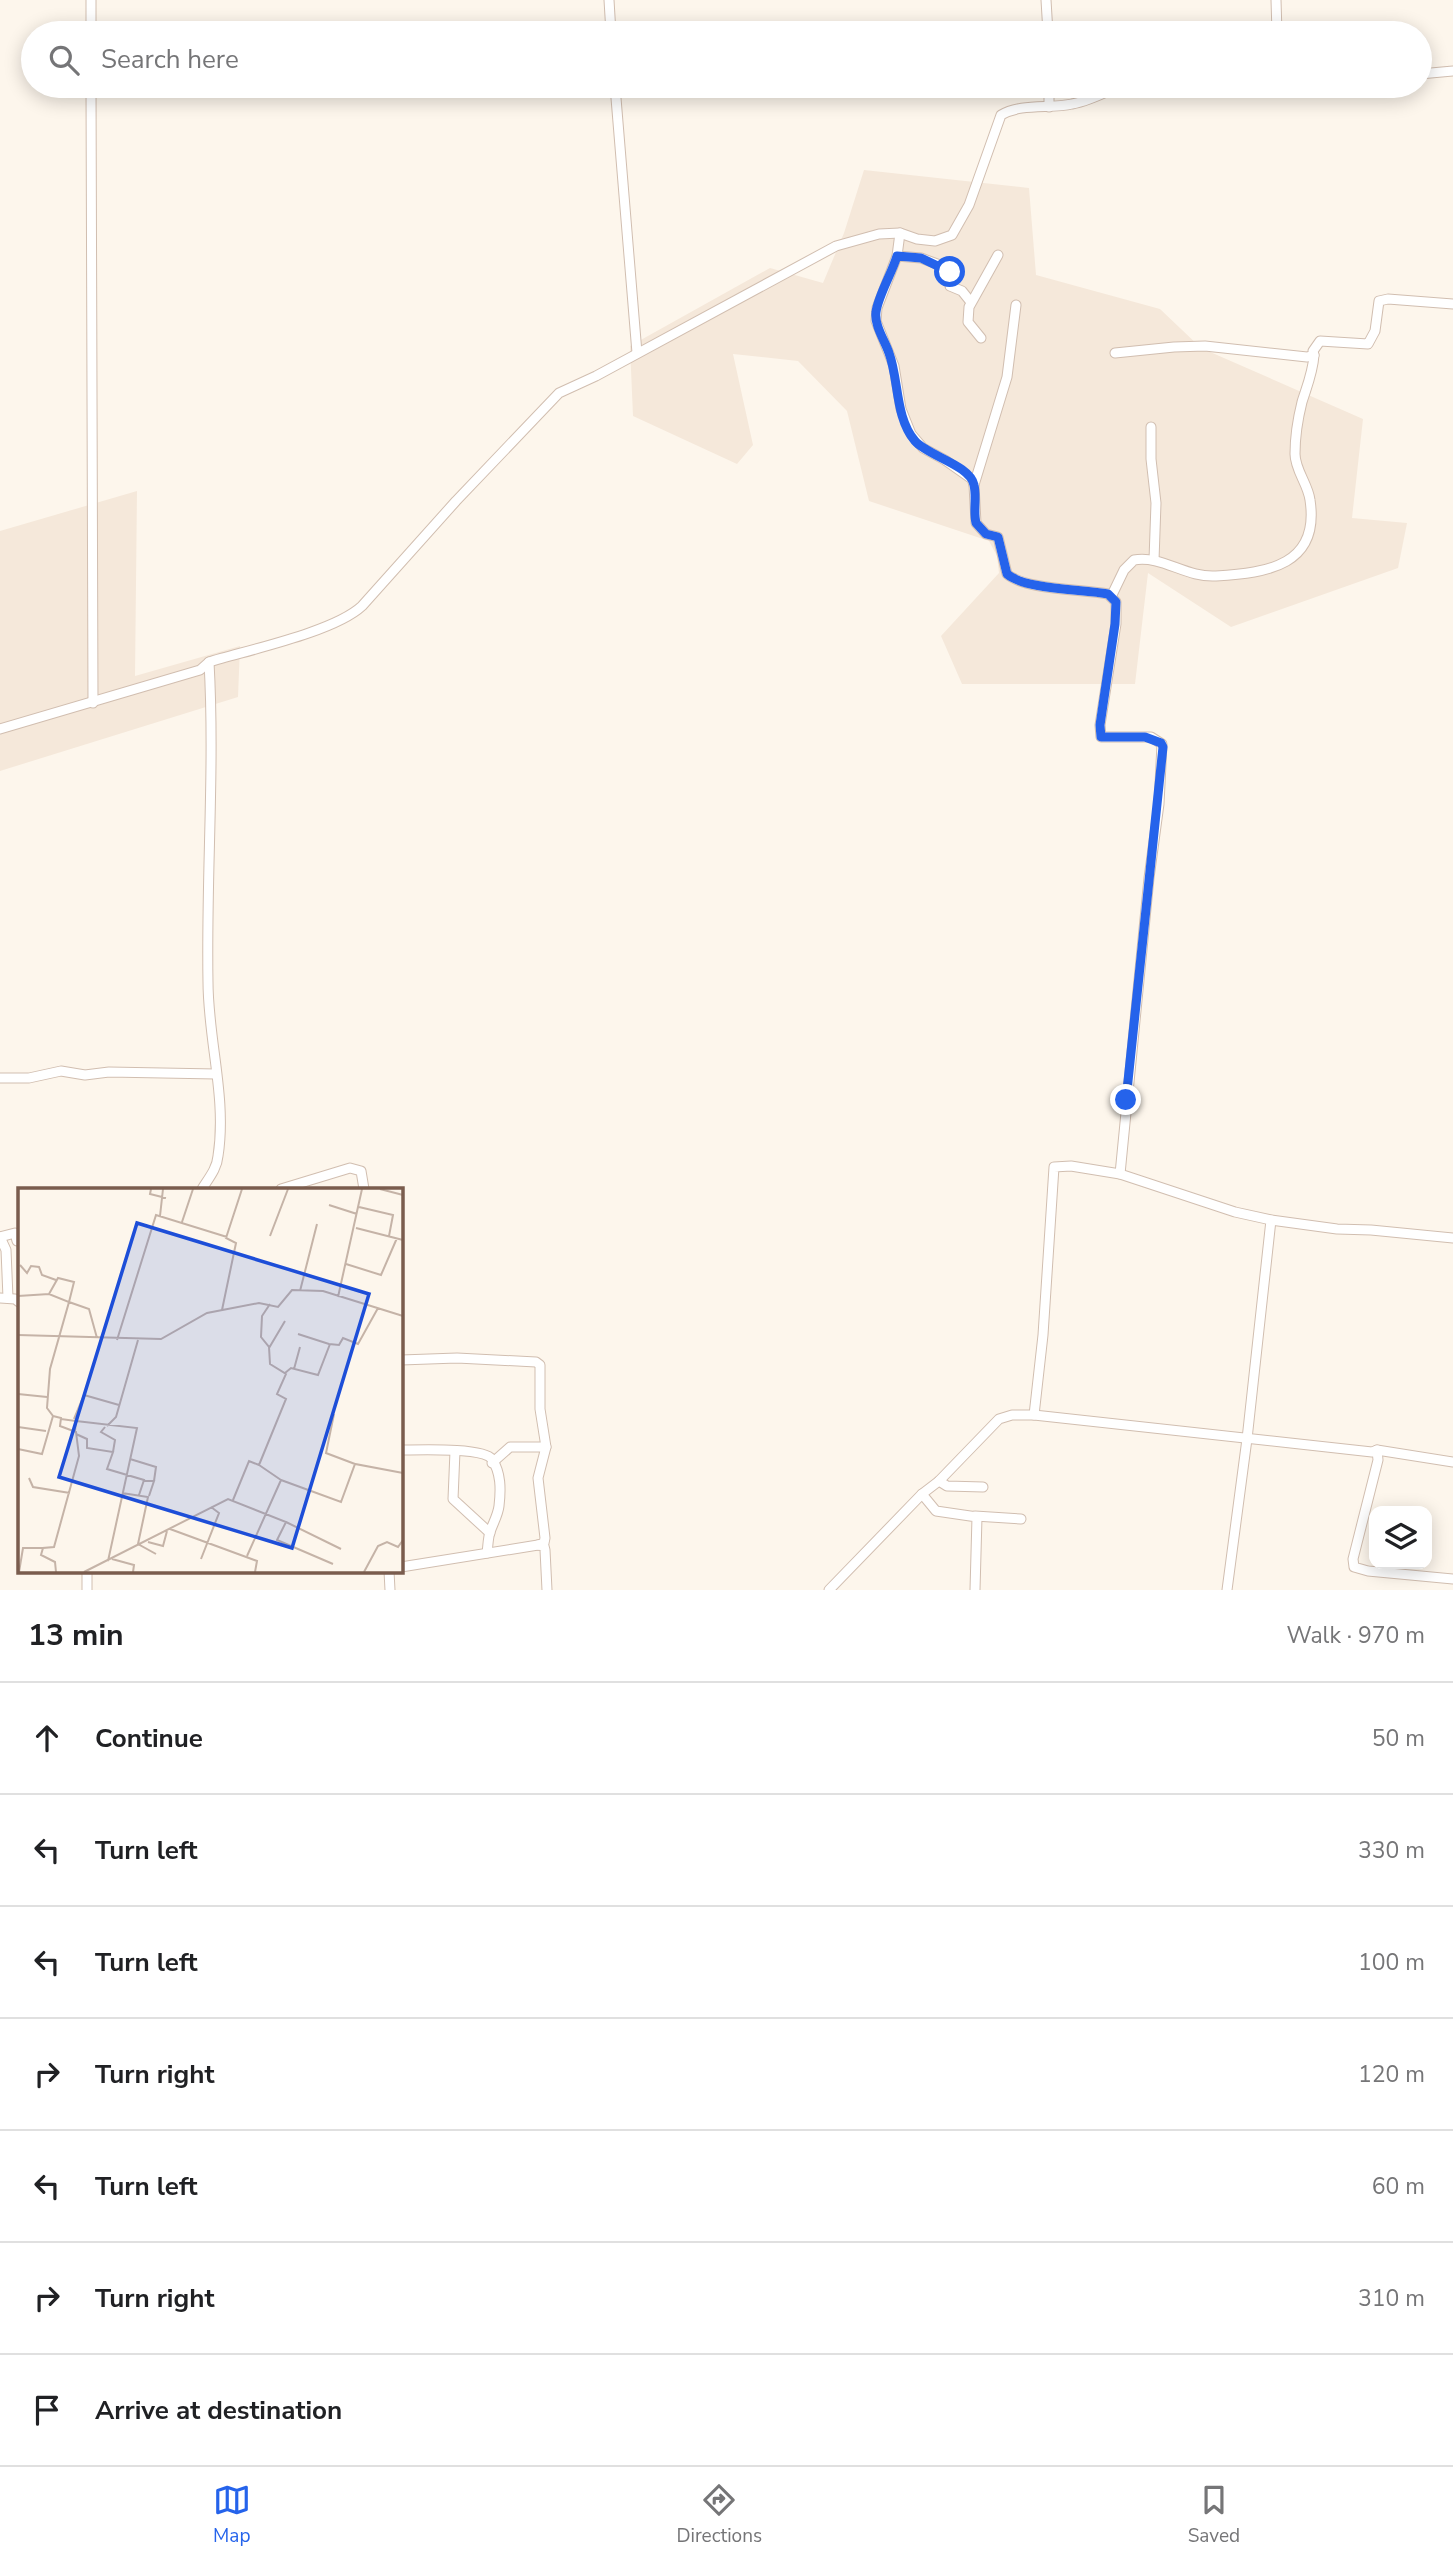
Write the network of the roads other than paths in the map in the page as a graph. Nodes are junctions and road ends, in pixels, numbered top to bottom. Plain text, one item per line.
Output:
1 (92, 0) edge
2 (608, 0) edge
3 (1046, 0) edge
4 (1276, 0) edge
5 (91, 21) edge
6 (610, 21) edge
7 (1047, 21) edge
8 (1277, 21) edge
9 (1453, 71) edge
10 (1432, 73) edge
11 (91, 98) edge
12 (616, 98) edge
13 (1049, 98) edge
14 (1088, 98) edge
15 (1049, 107) junction
16 (900, 233) junction
17 (998, 255) dead end
18 (897, 256) junction
19 (970, 301) junction
20 (1453, 304) edge
21 (1016, 305) dead end
22 (981, 338) dead end
23 (637, 353) junction
24 (1115, 353) dead end
25 (1314, 355) junction
26 (1151, 427) dead end
27 (974, 485) junction
28 (1154, 559) junction
29 (1111, 597) junction
30 (209, 662) junction
31 (93, 703) junction
32 (0, 729) edge
33 (216, 1074) junction
34 (0, 1078) edge
35 (1120, 1174) junction
36 (203, 1188) edge
37 (284, 1188) edge
38 (364, 1188) edge
39 (1271, 1220) junction
40 (1, 1237) edge
41 (18, 1238) edge
42 (1453, 1238) edge
43 (0, 1243) edge
44 (4, 1298) edge
45 (402, 1360) edge
46 (1034, 1416) junction
47 (1247, 1439) junction
48 (547, 1447) junction
49 (402, 1450) edge
50 (1377, 1450) junction
51 (455, 1451) junction
52 (1453, 1462) edge
53 (492, 1463) junction
54 (939, 1481) junction
55 (983, 1487) dead end
56 (922, 1494) junction
57 (975, 1516) junction
58 (1021, 1519) dead end
59 (490, 1533) junction
60 (538, 1545) junction
61 (487, 1553) junction
62 (402, 1567) edge
63 (1453, 1579) edge
64 (547, 1590) edge
65 (829, 1590) edge
66 (975, 1590) edge
67 (1227, 1590) edge

1 - 5 street
2 - 6 street
3 - 7 street
4 - 8 street
9 - 10 street
11 - 31 street
12 - 23 street
13 - 15 street
14 - 15 street
15 - 16 street
16 - 18 street
16 - 23 street
17 - 19 street
18 - 19 street
18 - 27 street
19 - 22 street
20 - 25 street
21 - 27 street
23 - 30 street
24 - 25 street
25 - 28 street
26 - 28 street
27 - 29 street
28 - 29 street
29 - 35 street
30 - 31 street
30 - 33 street
31 - 32 street
33 - 34 street
33 - 36 street
35 - 39 street
35 - 46 street
37 - 38 street
39 - 42 street
39 - 47 street
40 - 41 street
40 - 43 street
40 - 44 street
45 - 48 street
46 - 47 street
46 - 54 street
47 - 50 street
47 - 67 street
48 - 53 street
48 - 60 street
49 - 51 street
50 - 52 street
50 - 63 street
51 - 53 street
51 - 59 street
53 - 59 street
54 - 55 street
54 - 56 street
56 - 57 street
56 - 65 street
57 - 58 street
57 - 66 street
59 - 61 street
60 - 61 street
60 - 64 street
61 - 62 street

